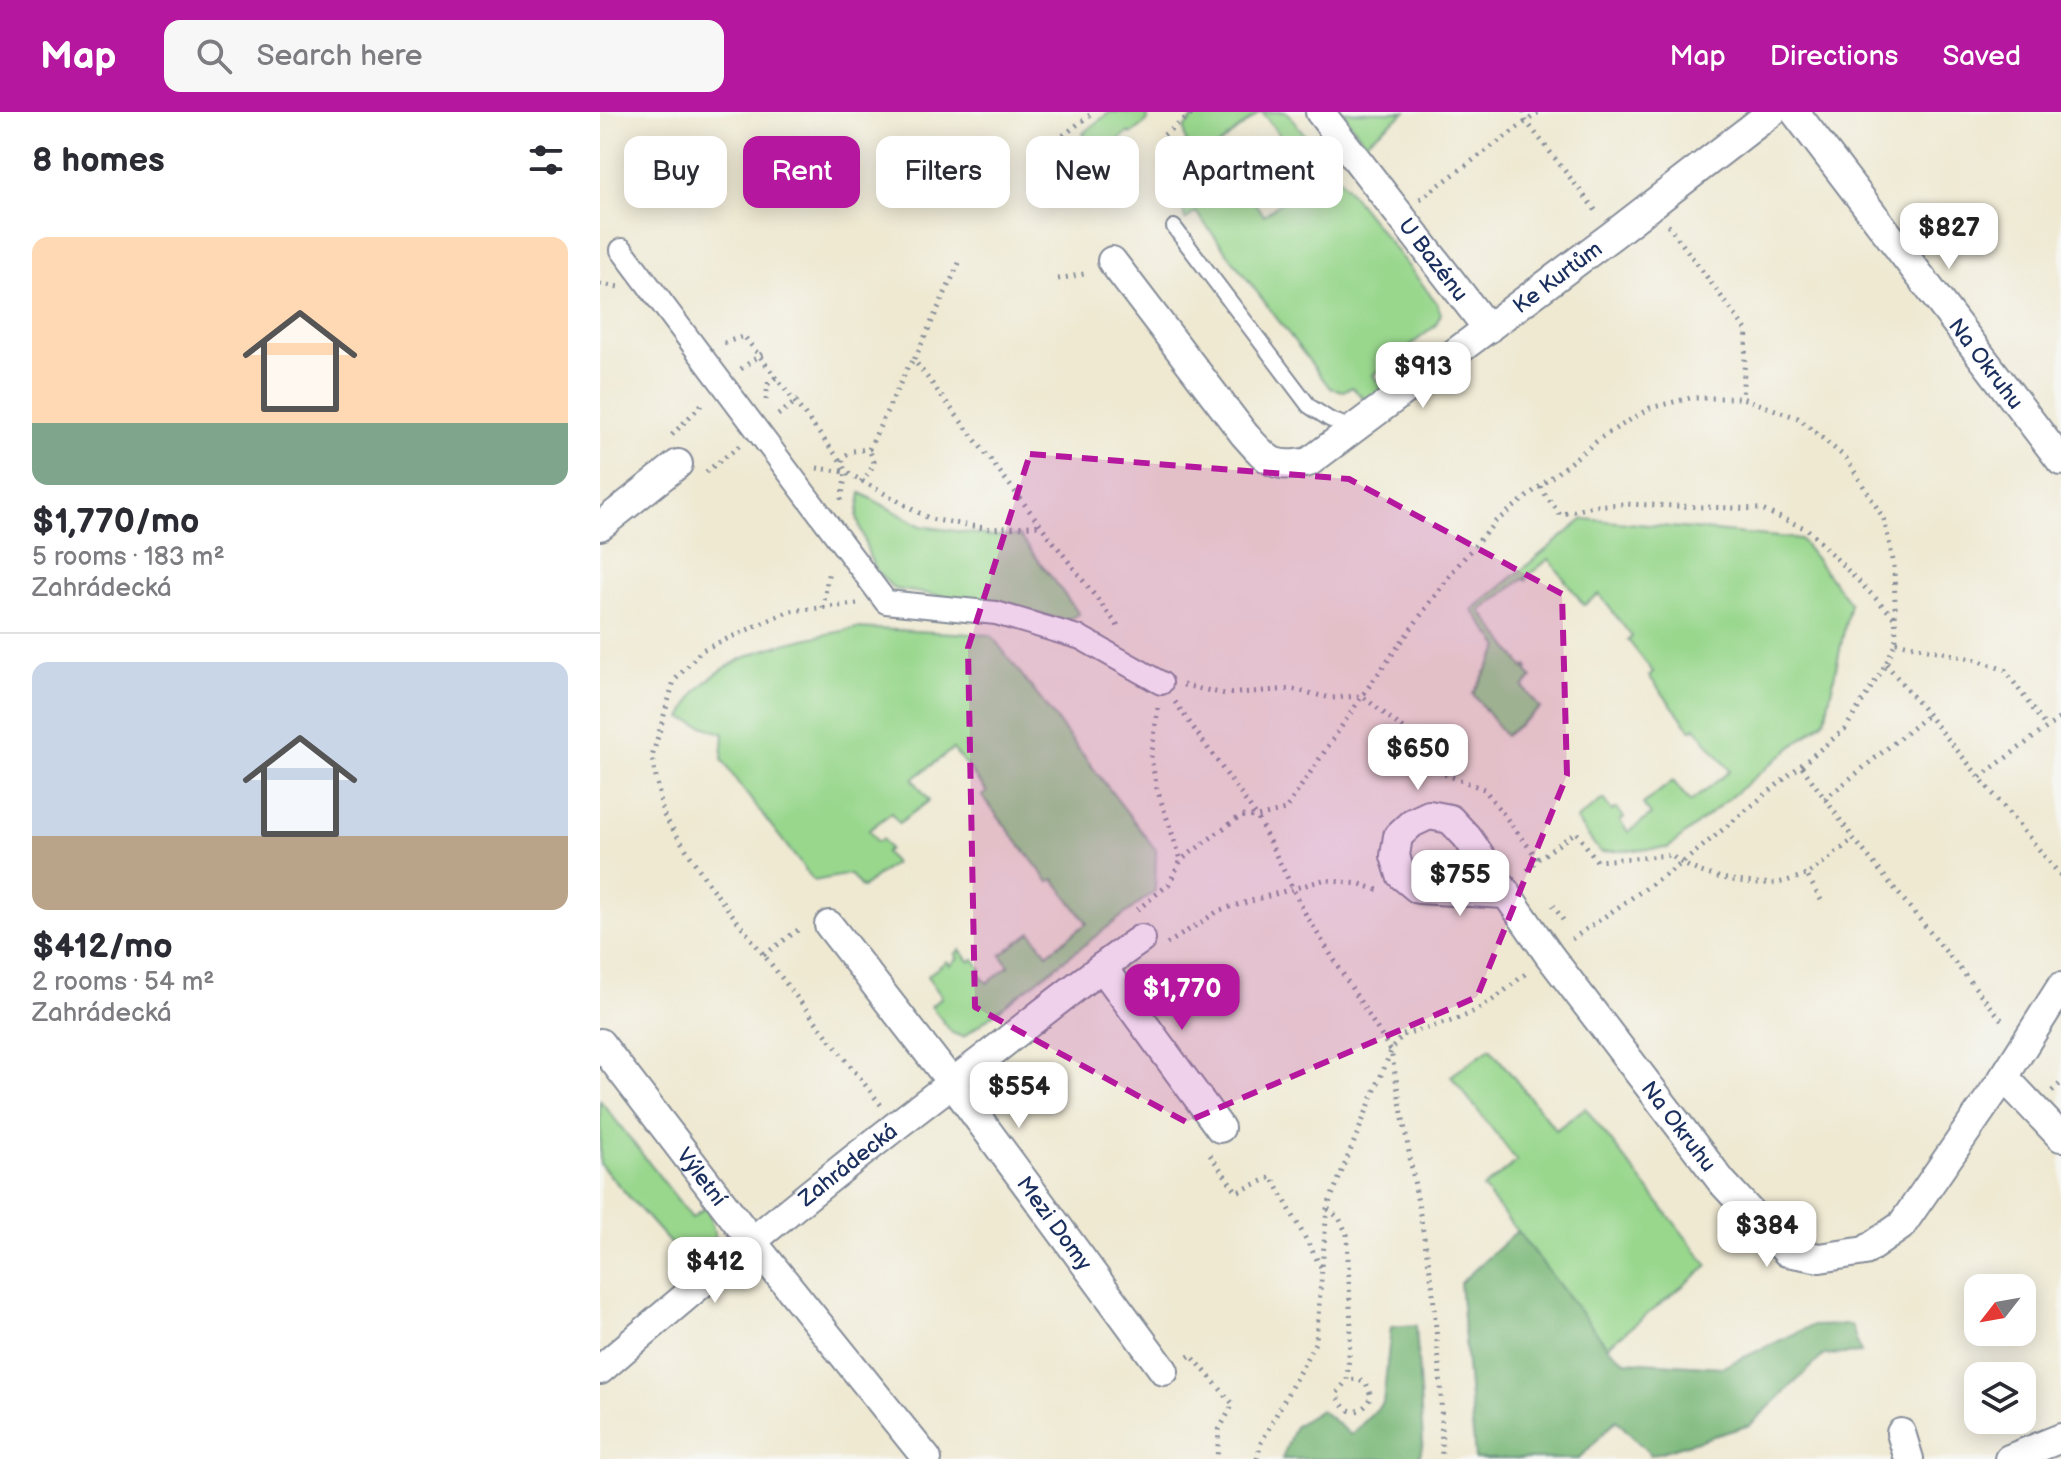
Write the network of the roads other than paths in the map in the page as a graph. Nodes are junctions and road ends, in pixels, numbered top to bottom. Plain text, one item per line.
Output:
1 (1320, 112) edge
2 (1772, 112) edge
3 (1795, 112) edge
4 (1174, 227) dead end
5 (622, 250) dead end
6 (1112, 261) dead end
7 (1488, 329) junction
8 (1355, 429) junction
9 (2061, 461) edge
10 (678, 464) road end
11 (600, 526) edge
12 (1161, 683) road end
13 (1505, 894) junction
14 (829, 925) road end
15 (1141, 939) road end
16 (1102, 967) junction
17 (2061, 987) edge
18 (600, 1043) edge
19 (2004, 1077) junction
20 (952, 1083) junction
21 (1220, 1128) road end
22 (2061, 1137) edge
23 (751, 1240) junction
24 (600, 1370) edge
25 (1164, 1371) road end
26 (2061, 1438) edge
27 (927, 1459) edge
28 (2009, 1459) edge

1 - 7 street, U Bazénu
2 - 7 street, Ke Kurtům
3 - 9 street, Na Okruhu
4 - 8 lane
5 - 12 street
6 - 8 street, Ke Kurtům
7 - 8 street, Ke Kurtům
10 - 11 street
13 - 13 street, Na Okruhu
13 - 19 street, Na Okruhu
14 - 20 street, Mezi Domy
15 - 16 street, Zahrádecká
16 - 20 street, Zahrádecká
16 - 21 street
17 - 19 street, Na Okruhu
18 - 23 street, Výletní
19 - 22 street
20 - 23 street, Zahrádecká
20 - 25 street, Mezi Domy
23 - 24 street, Zahrádecká
23 - 27 street, Výletní
26 - 28 street

